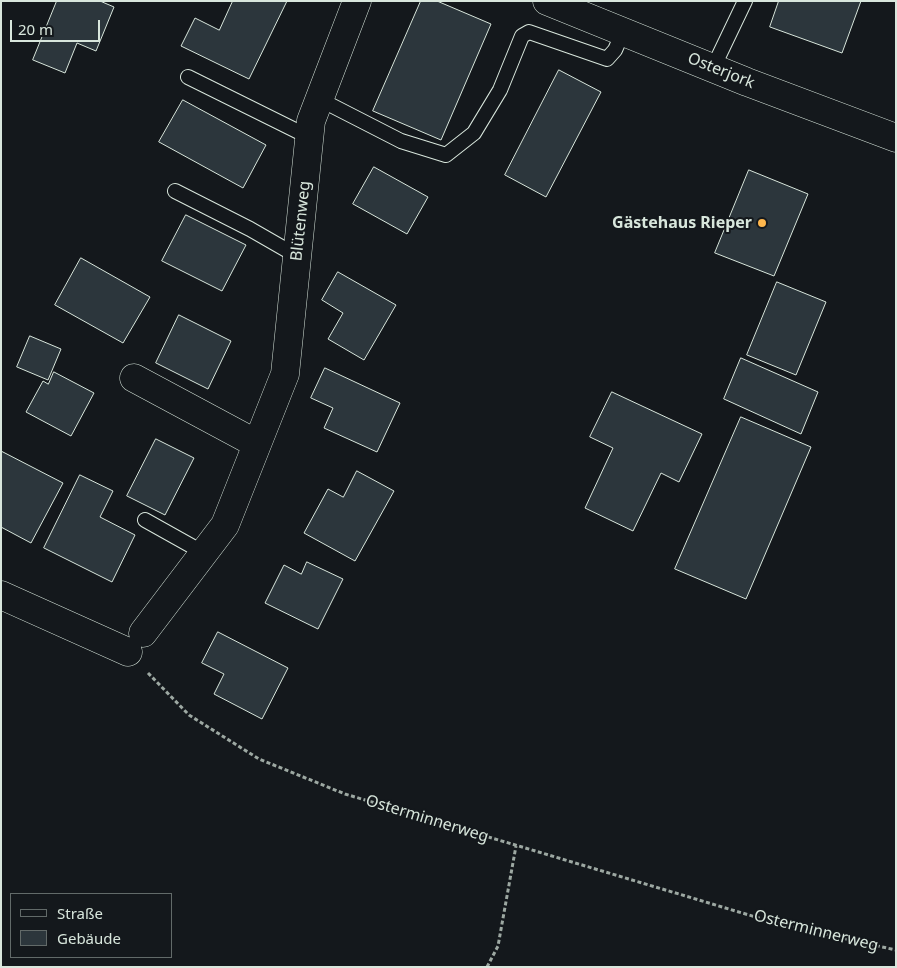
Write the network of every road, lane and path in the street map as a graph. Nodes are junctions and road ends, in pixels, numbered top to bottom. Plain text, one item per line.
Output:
1 (357, 1) edge
2 (547, 1) edge
3 (745, 1) edge
4 (623, 32) junction
5 (712, 68) junction
6 (188, 77) dead end
7 (319, 99) junction
8 (309, 137) junction
9 (896, 138) edge
10 (175, 191) dead end
11 (297, 256) junction
12 (134, 378) dead end
13 (257, 444) junction
14 (146, 520) dead end
15 (204, 553) junction
16 (1, 594) edge
17 (135, 642) junction
18 (516, 846) junction
19 (896, 950) edge
20 (487, 967) edge

1 - 7 street, Blütenweg
2 - 4 street, Osterjork
3 - 5 lane
4 - 5 street, Osterjork
4 - 7 lane
5 - 9 street, Osterjork
6 - 8 lane
7 - 8 street, Blütenweg
8 - 11 street, Blütenweg
10 - 11 lane
11 - 13 street, Blütenweg
12 - 13 street
13 - 15 street, Blütenweg
14 - 15 lane
15 - 17 street, Blütenweg
16 - 17 street
17 - 18 path, Osterminnerweg
18 - 19 path, Osterminnerweg
18 - 20 path

